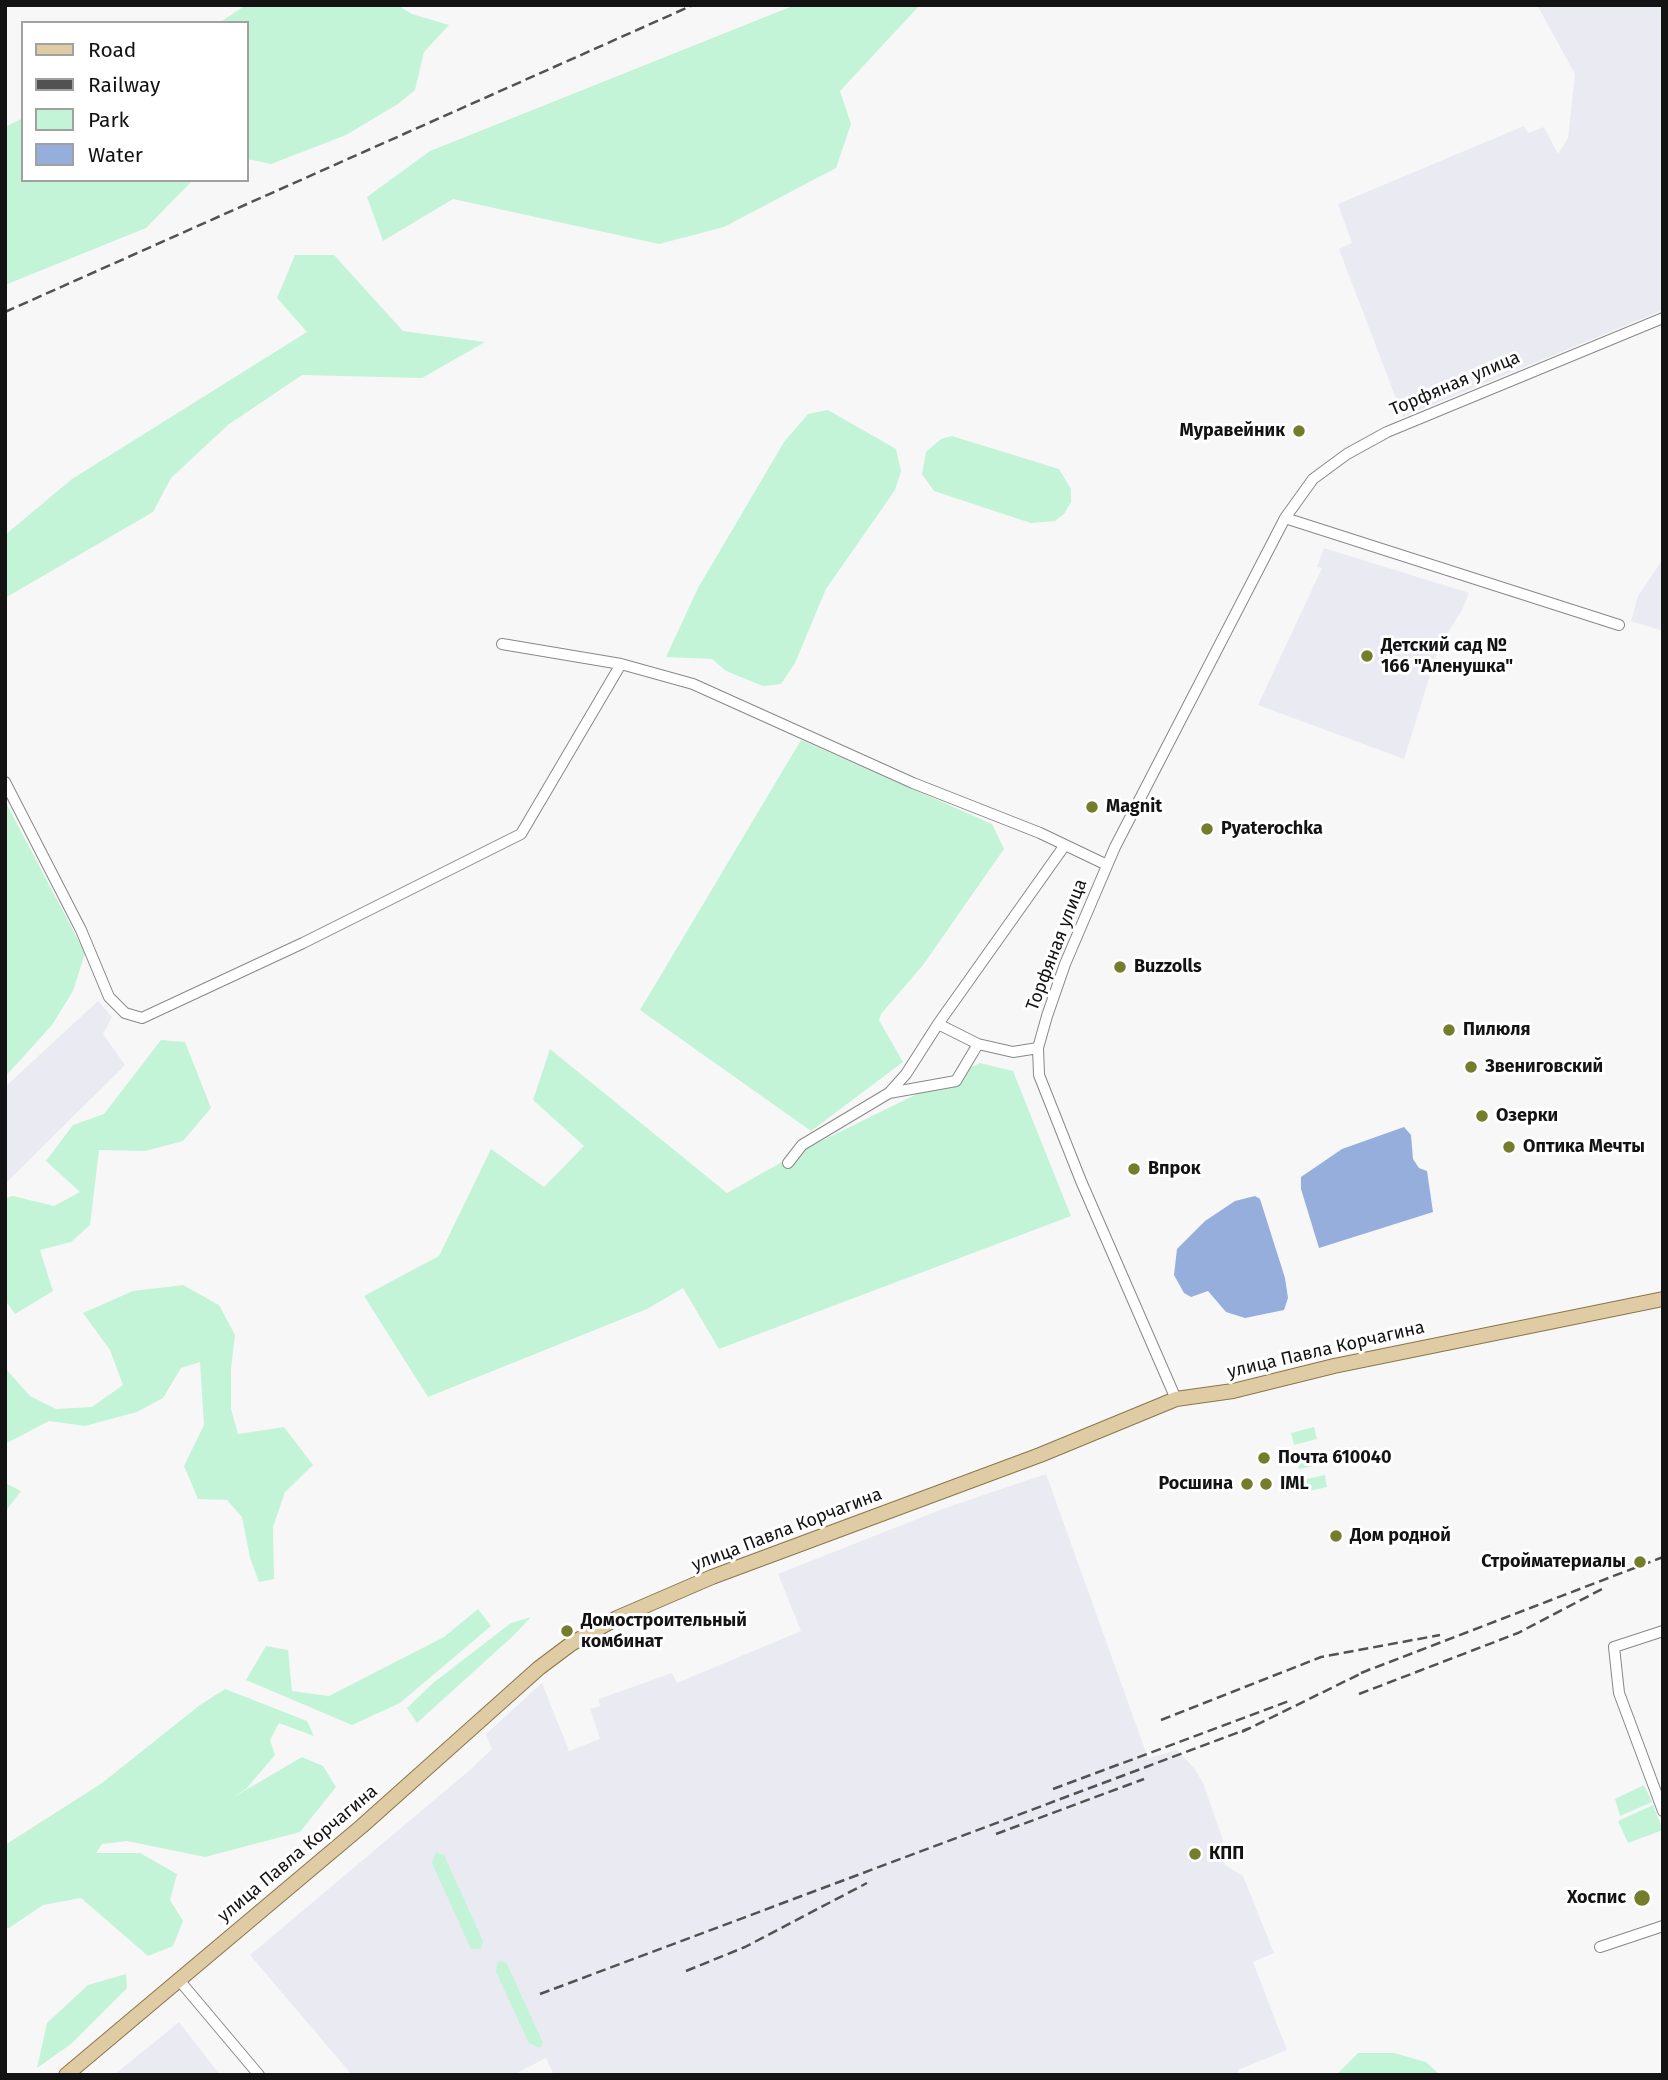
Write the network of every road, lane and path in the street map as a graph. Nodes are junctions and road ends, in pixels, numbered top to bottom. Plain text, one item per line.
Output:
1 (1663, 318) edge
2 (1285, 518) junction
3 (1619, 625) dead end
4 (502, 644) dead end
5 (621, 664) junction
6 (5, 782) edge
7 (1065, 845) junction
8 (1107, 865) junction
9 (938, 1024) junction
10 (978, 1044) junction
11 (1038, 1048) junction
12 (889, 1093) junction
13 (788, 1163) dead end
14 (1663, 1299) edge
15 (1176, 1399) junction
16 (1663, 1631) edge
17 (1631, 1688) dead end
18 (1619, 1693) junction
19 (1663, 1811) edge
20 (1663, 1926) edge
21 (1600, 1947) dead end
22 (179, 1980) junction
23 (66, 2075) edge
24 (259, 2075) edge

1 - 2 street, Торфяная улица
2 - 3 street
2 - 8 street, Торфяная улица
4 - 5 street
5 - 6 street
5 - 7 street
7 - 8 street
7 - 9 street
8 - 11 street, Торфяная улица
9 - 10 street
9 - 12 street
10 - 11 street
10 - 12 street
11 - 15 street, Торфяная улица
12 - 13 street
14 - 15 main road, улица Павла Корчагина
15 - 22 main road, улица Павла Корчагина
16 - 18 street
17 - 18 street
18 - 19 street
20 - 21 street
22 - 23 main road, улица Павла Корчагина
22 - 24 street

